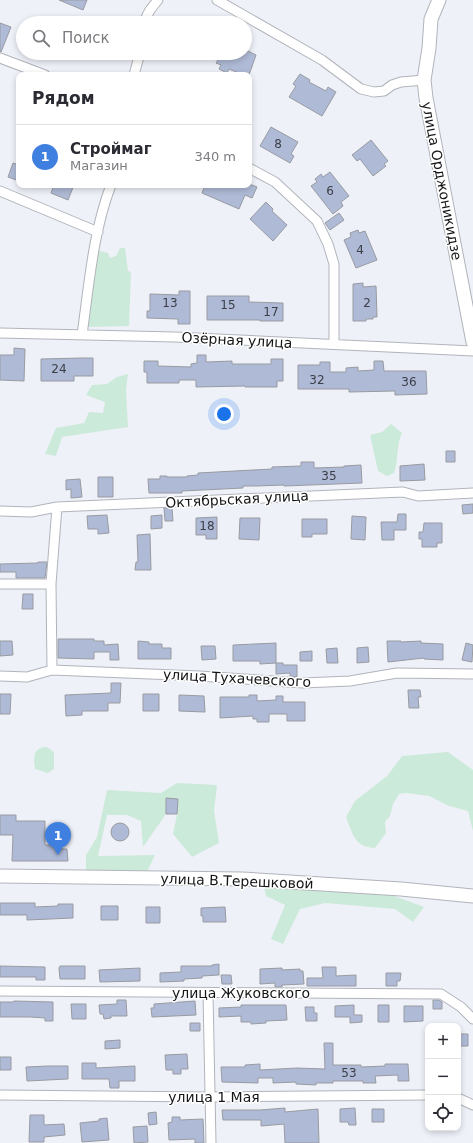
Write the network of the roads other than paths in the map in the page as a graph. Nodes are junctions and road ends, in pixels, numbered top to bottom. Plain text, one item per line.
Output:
1 (158, 0) edge
2 (217, 0) edge
3 (437, 1) edge
4 (146, 16) edge
5 (245, 16) edge
6 (252, 20) edge
7 (0, 58) edge
8 (138, 60) edge
9 (37, 72) edge
10 (135, 72) edge
11 (424, 80) junction
12 (252, 170) edge
13 (111, 188) edge
14 (0, 191) edge
15 (98, 232) junction
16 (0, 333) edge
17 (82, 335) junction
18 (473, 342) edge
19 (334, 344) junction
20 (473, 351) edge
21 (473, 493) edge
22 (57, 507) junction
23 (0, 511) edge
24 (0, 584) edge
25 (52, 584) junction
26 (52, 670) junction
27 (473, 674) edge
28 (0, 676) edge
29 (0, 876) edge
30 (473, 896) edge
31 (0, 992) edge
32 (208, 993) junction
33 (473, 1019) edge
34 (0, 1095) edge
35 (425, 1095) edge
36 (210, 1097) junction
37 (461, 1099) edge
38 (473, 1105) edge
39 (211, 1143) edge

1 - 4 street
2 - 5 street
3 - 11 main road, улица Орджоникидзе
6 - 11 street
7 - 9 street
8 - 10 street
11 - 18 main road, улица Орджоникидзе
12 - 19 street
13 - 15 street
14 - 15 street
15 - 17 street
16 - 17 street, Озёрная улица
17 - 19 street, Озёрная улица
19 - 20 street, Озёрная улица
21 - 22 street, Октябрьская улица
22 - 23 street, Октябрьская улица
22 - 25 street
24 - 25 street
25 - 26 street
26 - 27 street, улица Тухачевского
26 - 28 street, улица Тухачевского
29 - 30 main road, улица В.Терешковой
31 - 32 street, улица Жуковского
32 - 33 street, улица Жуковского
32 - 36 street
34 - 36 street, улица 1 Мая
35 - 36 street, улица 1 Мая
36 - 39 street
37 - 38 street

